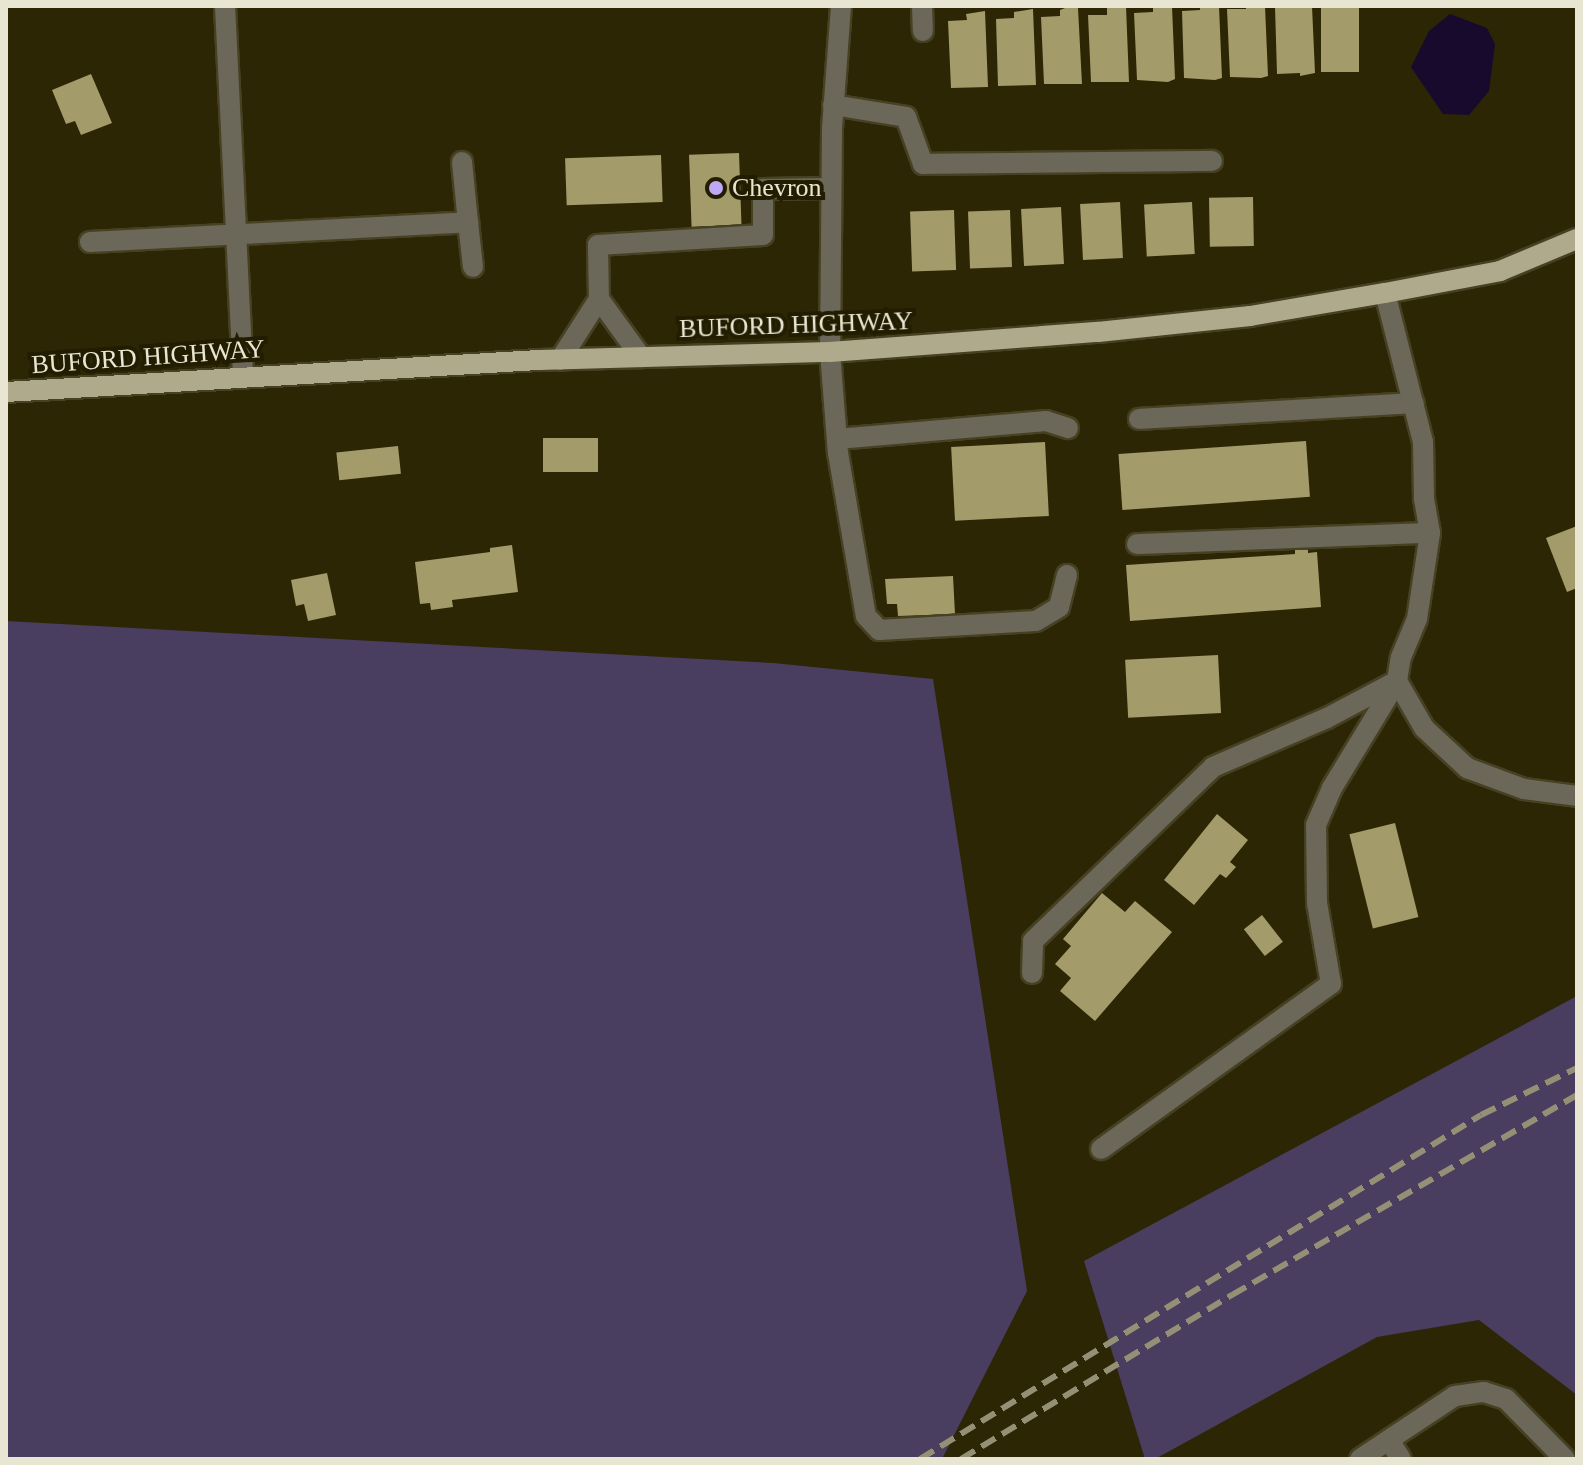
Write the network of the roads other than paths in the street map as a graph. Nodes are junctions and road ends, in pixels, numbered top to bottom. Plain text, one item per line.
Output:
1 (225, 6) edge
2 (841, 6) edge
3 (922, 6) edge
4 (923, 31) dead end
5 (833, 105) junction
6 (1212, 161) dead end
7 (462, 162) dead end
8 (830, 188) junction
9 (468, 222) junction
10 (236, 232) junction
11 (1577, 239) edge
12 (90, 242) dead end
13 (473, 267) dead end
14 (1385, 293) junction
15 (599, 299) junction
16 (830, 352) junction
17 (641, 357) junction
18 (560, 360) junction
19 (243, 377) junction
20 (6, 392) edge
21 (1414, 403) junction
22 (1139, 419) dead end
23 (1068, 428) dead end
24 (837, 439) junction
25 (1430, 533) junction
26 (1137, 544) dead end
27 (1067, 575) dead end
28 (1397, 681) junction
29 (1577, 796) edge
30 (1032, 973) dead end
31 (1101, 1149) dead end
32 (1389, 1440) junction
33 (1360, 1459) edge
34 (1401, 1459) edge
35 (1565, 1459) edge

1 - 10 street
2 - 5 street
3 - 4 street
5 - 6 street
5 - 8 street
7 - 9 street
8 - 15 street
8 - 16 street
9 - 10 street
9 - 13 street
10 - 12 street
10 - 19 street
11 - 14 main road, BUFORD HIGHWAY
14 - 16 main road, BUFORD HIGHWAY
14 - 21 street
15 - 17 street
15 - 18 street
16 - 17 main road, BUFORD HIGHWAY
16 - 24 street
17 - 18 main road, BUFORD HIGHWAY
18 - 19 main road, BUFORD HIGHWAY
19 - 20 main road, BUFORD HIGHWAY
21 - 22 street
21 - 25 street
23 - 24 street
24 - 27 street
25 - 26 street
25 - 28 street
28 - 29 street
28 - 30 street
28 - 31 street
32 - 33 street
32 - 34 street
32 - 35 street

